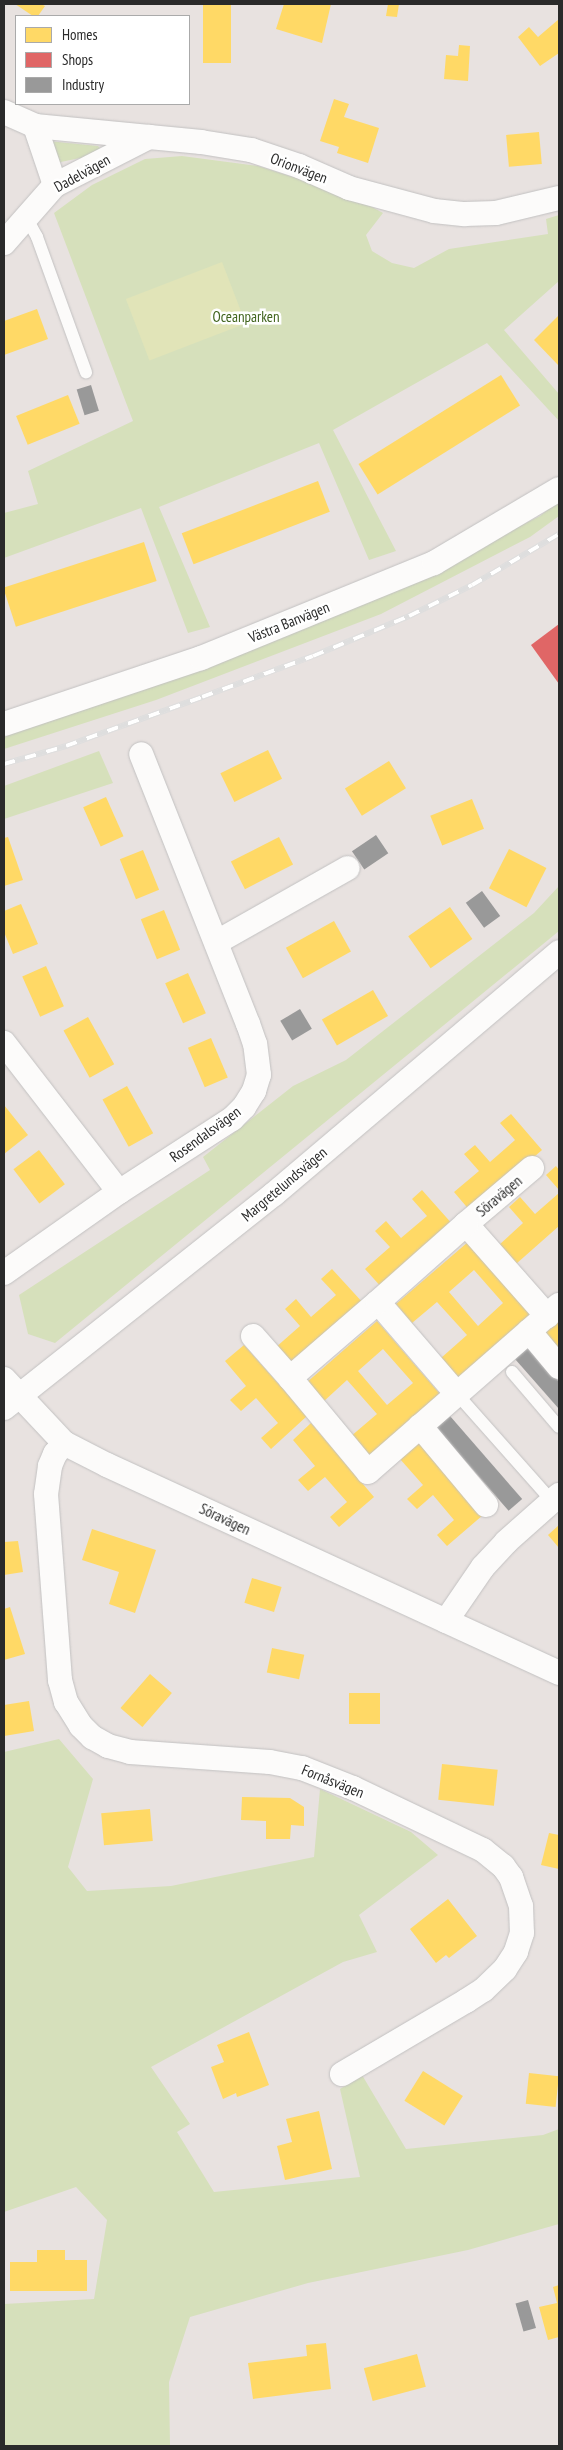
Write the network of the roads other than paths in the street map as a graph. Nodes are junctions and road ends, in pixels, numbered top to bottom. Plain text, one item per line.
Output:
1 (4, 112) edge
2 (35, 126) junction
3 (149, 137) junction
4 (55, 185) junction
5 (559, 198) edge
6 (26, 218) junction
7 (4, 243) edge
8 (86, 372) dead end
9 (559, 489) edge
10 (4, 724) edge
11 (141, 754) dead end
12 (348, 868) dead end
13 (217, 942) junction
14 (559, 952) edge
15 (4, 1043) edge
16 (532, 1168) dead end
17 (119, 1192) junction
18 (466, 1224) junction
19 (4, 1273) edge
20 (378, 1302) junction
21 (553, 1311) edge
22 (529, 1332) junction
23 (253, 1336) dead end
24 (559, 1367) edge
25 (512, 1372) dead end
26 (290, 1378) junction
27 (9, 1394) edge
28 (457, 1394) junction
29 (420, 1426) junction
30 (559, 1427) edge
31 (64, 1443) junction
32 (556, 1498) edge
33 (486, 1505) dead end
34 (446, 1621) junction
35 (559, 1673) edge
36 (342, 2074) dead end

1 - 2 street, Orionvägen
2 - 3 street, Orionvägen
2 - 4 street
3 - 4 street, Dadelvägen
3 - 5 street, Orionvägen
4 - 6 street, Dadelvägen
6 - 7 street, Dadelvägen
6 - 8 lane
9 - 10 street, Västra Banvägen
11 - 13 street, Rosendalsvägen
12 - 13 street
13 - 17 street, Rosendalsvägen
14 - 27 street, Margretelundsvägen
15 - 17 street
16 - 18 street, Söravägen
17 - 19 street, Rosendalsvägen
18 - 20 street, Söravägen
18 - 21 street, Söravägen
20 - 26 street, Söravägen
20 - 28 street
21 - 22 street, Söravägen
22 - 24 street
22 - 28 street, Söravägen
23 - 26 street, Söravägen
25 - 30 lane
26 - 29 street, Söravägen
27 - 31 street, Söravägen
28 - 29 street, Söravägen
28 - 32 lane
29 - 33 street
31 - 34 street, Söravägen
31 - 36 street, Fornåsvägen
32 - 34 street
34 - 35 street, Söravägen

